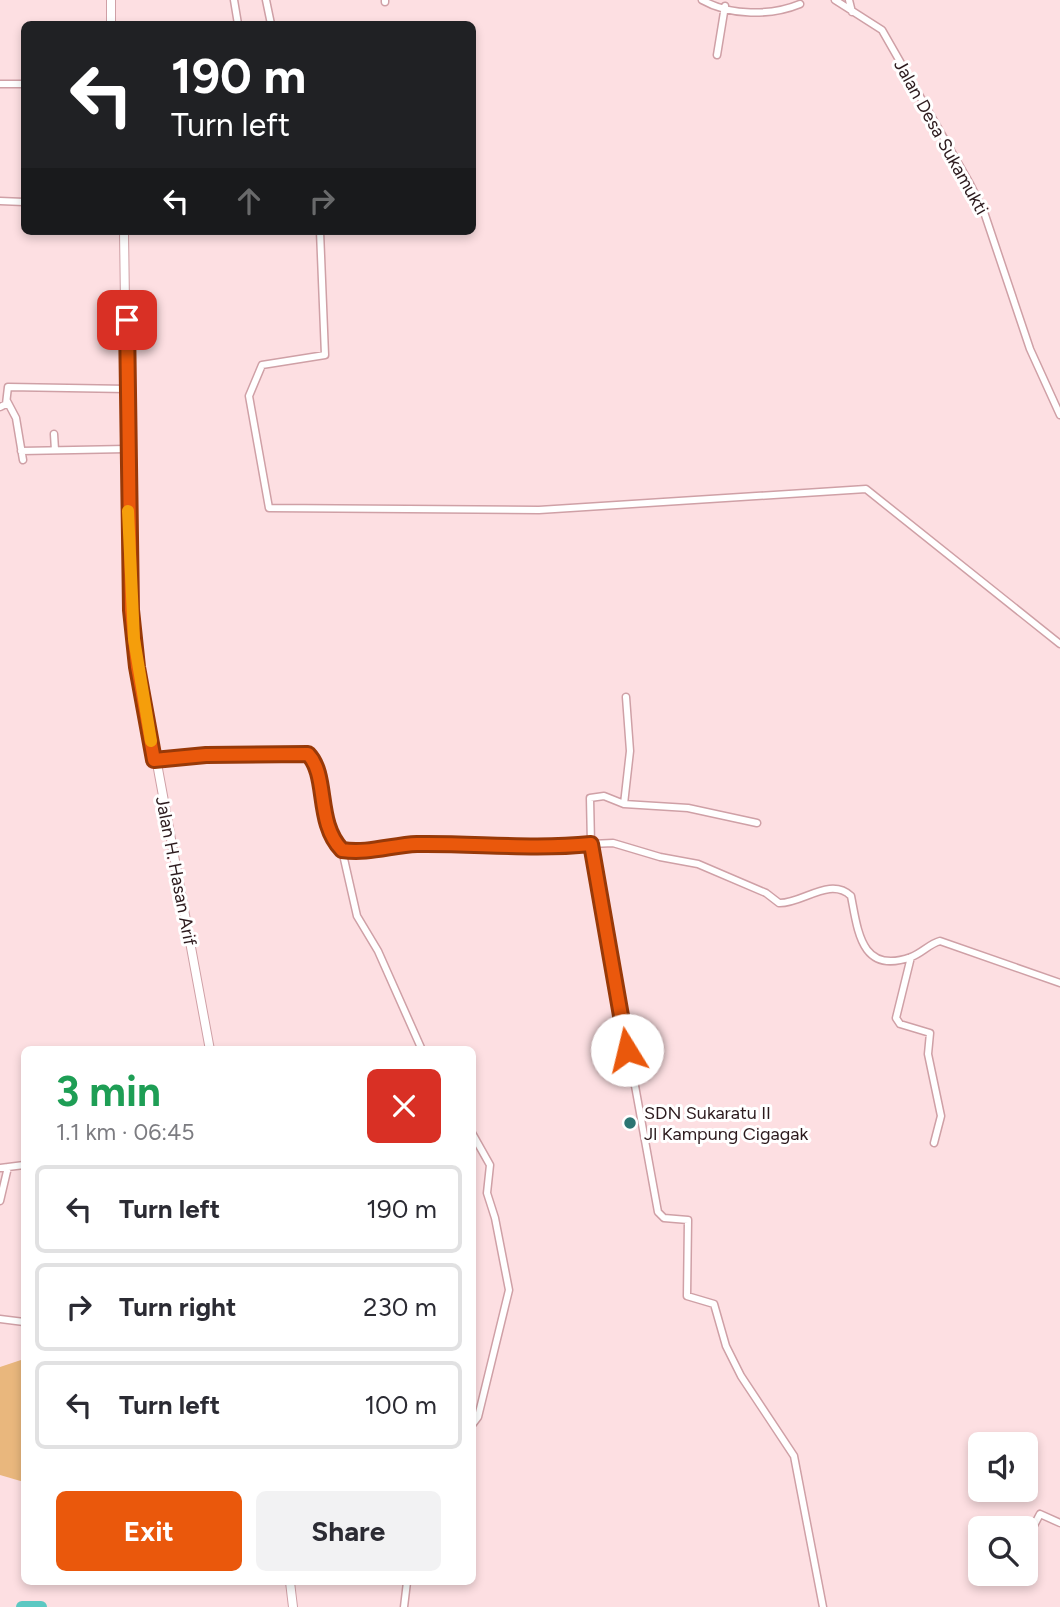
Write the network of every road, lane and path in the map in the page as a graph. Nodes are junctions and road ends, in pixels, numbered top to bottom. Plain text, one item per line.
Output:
1 (111, 0) edge
2 (234, 0) edge
3 (266, 0) edge
4 (702, 0) edge
5 (835, 0) edge
6 (849, 0) edge
7 (800, 4) dead end
8 (725, 6) junction
9 (852, 12) junction
10 (111, 21) edge
11 (238, 21) edge
12 (270, 21) edge
13 (717, 55) dead end
14 (0, 84) edge
15 (21, 84) edge
16 (0, 201) edge
17 (21, 202) edge
18 (124, 235) edge
19 (320, 235) edge
20 (128, 389) junction
21 (7, 401) junction
22 (0, 407) edge
23 (1060, 415) edge
24 (54, 434) dead end
25 (127, 449) junction
26 (55, 450) junction
27 (22, 452) junction
28 (23, 460) dead end
29 (1060, 644) edge
30 (625, 697) dead end
31 (154, 760) junction
32 (624, 804) junction
33 (757, 824) dead end
34 (591, 844) junction
35 (342, 850) junction
36 (911, 957) junction
37 (1060, 983) edge
38 (209, 1046) edge
39 (420, 1046) edge
40 (476, 1140) edge
41 (934, 1143) dead end
42 (4, 1168) edge
43 (0, 1201) edge
44 (0, 1319) edge
45 (21, 1322) edge
46 (476, 1420) edge
47 (1038, 1518) edge
48 (1060, 1523) edge
49 (290, 1585) edge
50 (407, 1585) edge
51 (293, 1607) edge
52 (404, 1607) edge
53 (823, 1607) edge

1 - 10 main road
2 - 11 street
3 - 12 street
4 - 8 street
5 - 9 street, Jalan Desa Sukamukti
6 - 9 street
7 - 8 street
8 - 13 street
9 - 23 street, Jalan Desa Sukamukti
14 - 15 street
16 - 17 street
18 - 20 main road, Jalan H. Hasan Arif
19 - 29 street
20 - 21 street
20 - 25 main road, Jalan H. Hasan Arif
21 - 22 street
21 - 27 street
24 - 26 street
25 - 26 street
25 - 31 main road, Jalan H. Hasan Arif
26 - 27 street
27 - 28 street
30 - 32 street
31 - 35 street
31 - 38 main road, Jalan H. Hasan Arif
32 - 33 street
32 - 34 street
34 - 35 street
34 - 36 street
34 - 53 street
35 - 39 street
36 - 37 street
36 - 41 street
40 - 46 street
42 - 43 street
44 - 45 street
47 - 48 street
49 - 51 main road
50 - 52 street

